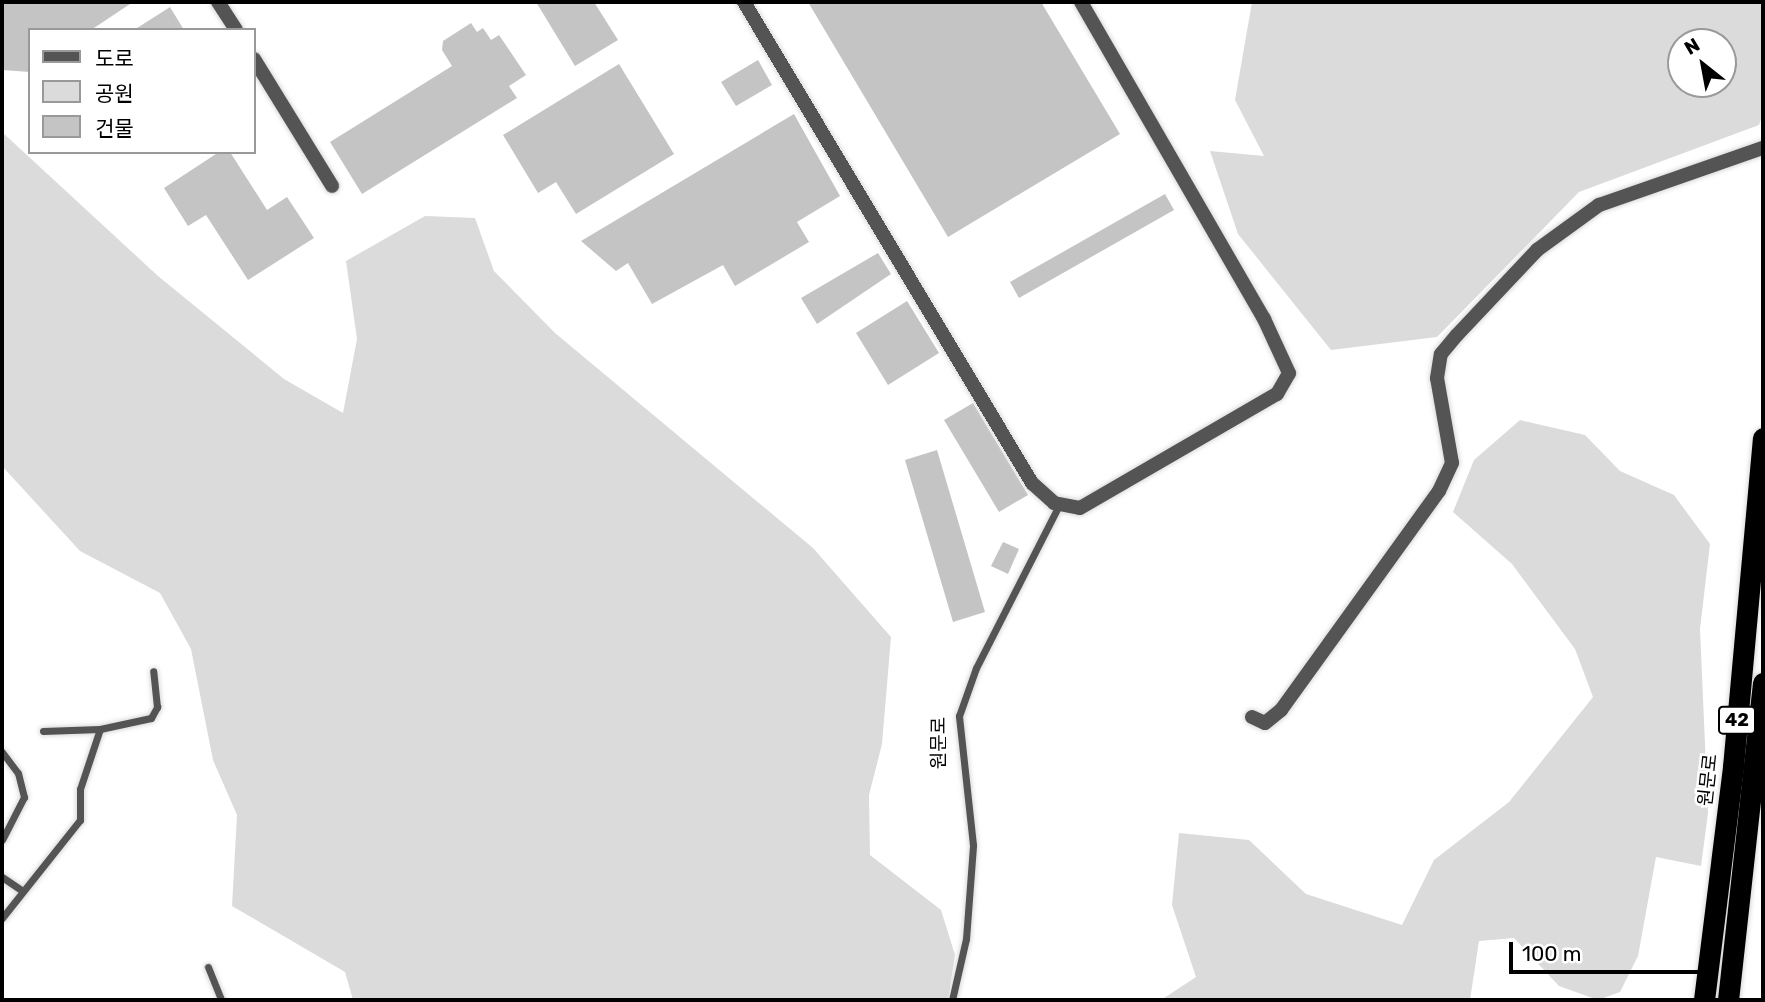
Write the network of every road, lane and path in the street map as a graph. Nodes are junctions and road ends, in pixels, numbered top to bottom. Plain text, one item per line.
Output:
1 (218, 2) edge
2 (744, 2) edge
3 (1081, 2) edge
4 (235, 28) edge
5 (256, 62) edge
6 (1763, 148) edge
7 (332, 186) dead end
8 (1763, 438) edge
9 (1059, 505) junction
10 (153, 671) dead end
11 (1763, 682) edge
12 (1252, 717) dead end
13 (100, 729) junction
14 (43, 731) dead end
15 (2, 752) edge
16 (2, 840) edge
17 (2, 877) edge
18 (23, 891) junction
19 (2, 918) edge
20 (208, 967) dead end
21 (220, 1000) edge
22 (952, 1000) edge
23 (1703, 1000) edge
24 (1728, 1000) edge

1 - 4 street
2 - 9 street
3 - 9 street
5 - 7 street
6 - 12 street
8 - 23 highway, 원문로 / 42
9 - 22 lane, 원문로
10 - 13 lane
11 - 24 highway, 42
13 - 14 lane
13 - 18 lane
15 - 16 lane
17 - 18 lane
18 - 19 lane
20 - 21 lane

